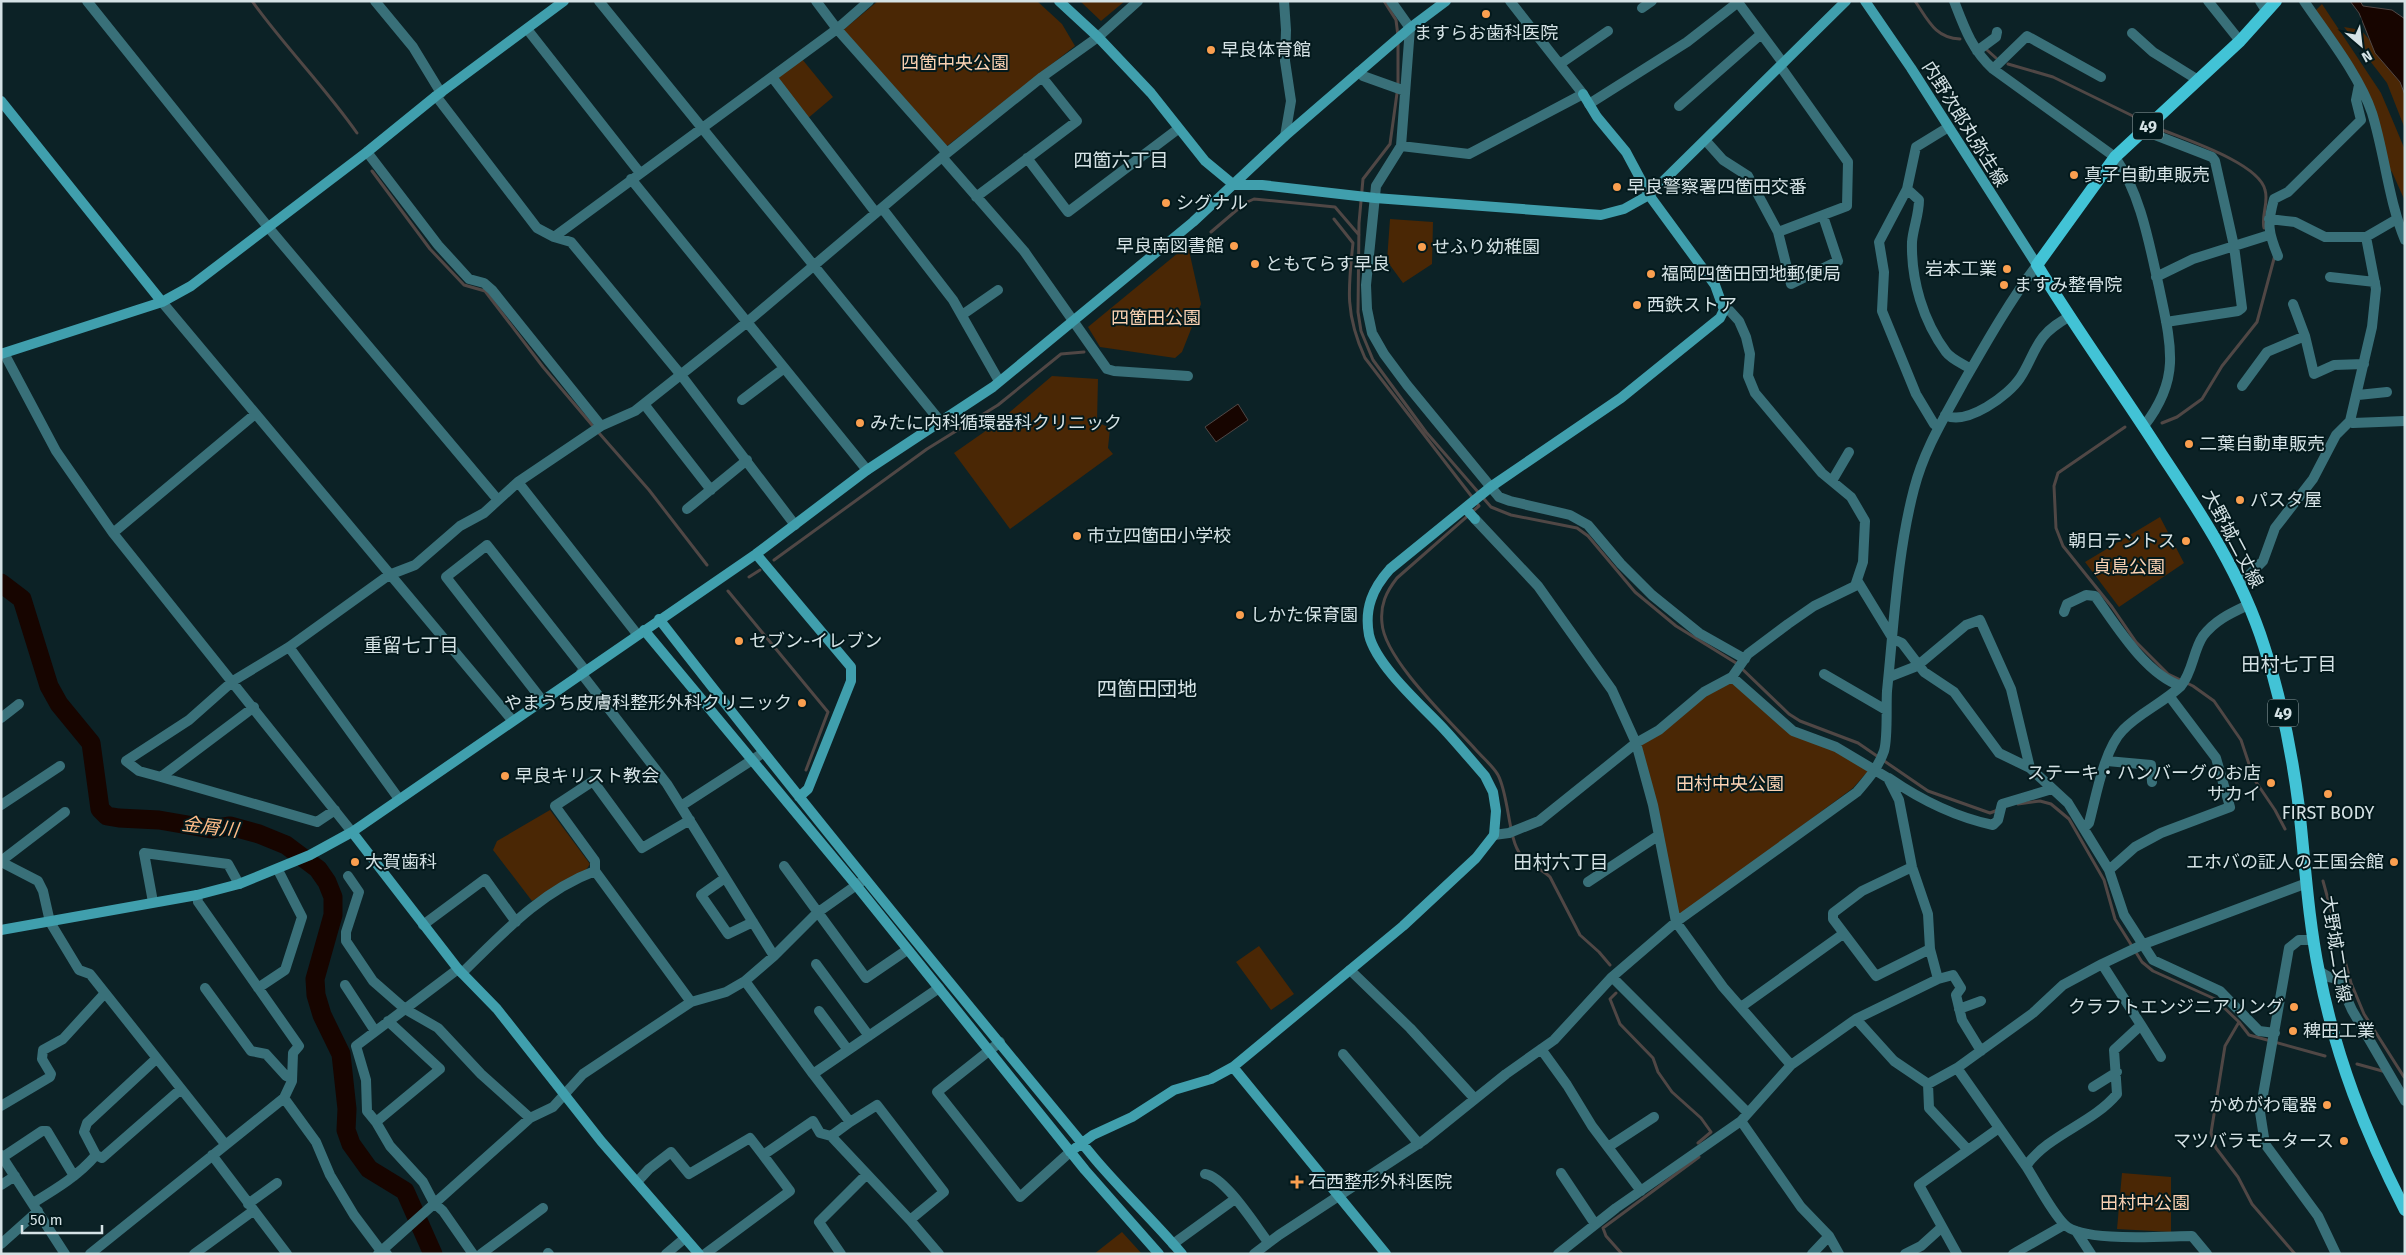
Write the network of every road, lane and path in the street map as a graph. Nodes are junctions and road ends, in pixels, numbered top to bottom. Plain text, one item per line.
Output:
1 (87, 1) edge
2 (375, 1) edge
3 (564, 1) edge
4 (599, 1) edge
5 (816, 1) edge
6 (869, 1) edge
7 (1059, 1) edge
8 (1138, 1) edge
9 (1284, 1) edge
10 (1391, 1) edge
11 (1446, 1) edge
12 (1510, 1) edge
13 (1652, 1) edge
14 (1846, 1) edge
15 (1865, 1) edge
16 (1954, 1) edge
17 (2208, 1) edge
18 (2276, 1) edge
19 (2304, 1) edge
20 (1737, 2) edge
21 (2263, 7) edge
22 (1642, 8) dead end
23 (527, 29) junction
24 (837, 29) junction
25 (1408, 30) junction
26 (1608, 32) dead end
27 (1997, 32) dead end
28 (2132, 33) dead end
29 (1760, 36) junction
30 (1098, 38) junction
31 (2240, 41) junction
32 (1977, 51) junction
33 (1560, 64) junction
34 (1782, 65) junction
35 (1992, 69) junction
36 (1359, 72) junction
37 (1042, 76) junction
38 (772, 77) junction
39 (2101, 78) dead end
40 (2198, 80) junction
41 (2359, 85) junction
42 (1405, 90) junction
43 (438, 94) junction
44 (1583, 94) junction
45 (1, 102) edge
46 (1589, 104) junction
47 (1679, 106) dead end
48 (703, 128) junction
49 (1947, 128) junction
50 (2145, 128) junction
51 (1178, 129) junction
52 (1285, 136) junction
53 (1706, 141) junction
54 (1401, 146) junction
55 (367, 152) junction
56 (944, 155) junction
57 (2115, 157) junction
58 (1027, 158) junction
59 (640, 173) junction
60 (631, 179) junction
61 (1234, 185) junction
62 (1907, 189) junction
63 (1649, 195) junction
64 (976, 197) junction
65 (1371, 198) junction
66 (879, 211) junction
67 (1823, 216) junction
68 (2269, 219) junction
69 (2397, 220) junction
70 (268, 226) junction
71 (1778, 232) junction
72 (2269, 234) junction
73 (554, 237) junction
74 (2366, 237) junction
75 (2405, 240) edge
76 (2234, 246) junction
77 (2278, 256) dead end
78 (2036, 264) junction
79 (813, 267) junction
80 (2156, 277) junction
81 (2330, 277) dead end
82 (2375, 282) junction
83 (998, 290) dead end
84 (162, 302) junction
85 (2293, 304) dead end
86 (1724, 310) junction
87 (962, 315) junction
88 (2070, 316) junction
89 (1073, 320) junction
90 (2166, 322) junction
91 (746, 323) junction
92 (2305, 336) junction
93 (3, 354) edge
94 (2364, 364) junction
95 (783, 369) junction
96 (1971, 369) junction
97 (681, 375) junction
98 (1188, 376) dead end
99 (999, 381) junction
100 (2242, 386) dead end
101 (2387, 392) dead end
102 (2358, 395) junction
103 (742, 400) dead end
104 (644, 404) junction
105 (254, 414) junction
106 (1945, 415) junction
107 (2350, 421) junction
108 (2405, 421) edge
109 (940, 422) junction
110 (601, 426) junction
111 (2144, 426) junction
112 (1938, 427) junction
113 (1849, 452) dead end
114 (747, 460) junction
115 (867, 470) junction
116 (1832, 481) junction
117 (518, 482) junction
118 (1489, 488) junction
119 (711, 490) junction
120 (498, 500) junction
121 (1469, 505) junction
122 (688, 509) dead end
123 (794, 525) junction
124 (113, 533) junction
125 (756, 554) junction
126 (389, 575) junction
127 (1857, 580) junction
128 (2238, 581) junction
129 (2248, 605) junction
130 (2064, 612) dead end
131 (659, 620) junction
132 (640, 632) junction
133 (1892, 639) junction
134 (289, 647) junction
135 (1744, 660) junction
136 (1918, 666) junction
137 (583, 671) junction
138 (1824, 674) dead end
139 (1733, 675) junction
140 (1889, 677) junction
141 (233, 681) junction
142 (2180, 686) junction
143 (2170, 697) junction
144 (542, 700) junction
145 (18, 704) dead end
146 (254, 706) junction
147 (1886, 710) junction
148 (1, 718) edge
149 (512, 720) junction
150 (1636, 743) junction
151 (763, 753) junction
152 (752, 760) junction
153 (2107, 761) junction
154 (60, 766) dead end
155 (2030, 768) junction
156 (1876, 770) junction
157 (161, 777) junction
158 (1888, 778) junction
159 (2152, 782) dead end
160 (2052, 789) junction
161 (799, 797) junction
162 (399, 799) junction
163 (1, 805) edge
164 (681, 806) junction
165 (335, 810) junction
166 (65, 812) dead end
167 (690, 820) junction
168 (2084, 828) junction
169 (352, 832) junction
170 (1494, 835) junction
171 (1659, 835) junction
172 (1, 862) edge
173 (784, 866) dead end
174 (1912, 867) junction
175 (278, 870) junction
176 (2109, 870) junction
177 (594, 871) junction
178 (348, 876) dead end
179 (725, 878) junction
180 (861, 882) junction
181 (1588, 882) dead end
182 (2307, 883) junction
183 (239, 884) junction
184 (197, 895) junction
185 (153, 902) junction
186 (817, 913) junction
187 (50, 922) junction
188 (516, 922) junction
189 (753, 922) junction
190 (1676, 922) junction
191 (423, 925) junction
192 (1, 930) edge
193 (1843, 934) junction
194 (2314, 940) junction
195 (2143, 945) junction
196 (1930, 949) junction
197 (908, 950) junction
198 (774, 956) junction
199 (816, 964) dead end
200 (2102, 964) junction
201 (1350, 970) junction
202 (460, 971) junction
203 (2319, 971) junction
204 (1612, 977) junction
205 (1938, 979) junction
206 (745, 981) junction
207 (345, 985) dead end
208 (205, 988) dead end
209 (258, 988) junction
210 (939, 988) junction
211 (105, 993) junction
212 (1981, 1001) dead end
213 (692, 1002) junction
214 (1741, 1007) junction
215 (405, 1008) junction
216 (1959, 1008) junction
217 (819, 1010) dead end
218 (1856, 1020) junction
219 (388, 1021) junction
220 (2141, 1025) junction
221 (375, 1031) junction
222 (2275, 1033) junction
223 (869, 1036) junction
224 (1000, 1042) junction
225 (1541, 1049) junction
226 (848, 1050) junction
227 (988, 1051) junction
228 (1981, 1051) junction
229 (1342, 1054) dead end
230 (2161, 1058) dead end
231 (156, 1059) junction
232 (1791, 1065) junction
233 (1234, 1067) junction
234 (1957, 1068) junction
235 (2117, 1072) junction
236 (813, 1074) junction
237 (292, 1078) junction
238 (1928, 1084) junction
239 (2093, 1087) dead end
240 (181, 1089) junction
241 (563, 1096) junction
242 (284, 1098) junction
243 (1475, 1099) junction
244 (2405, 1102) edge
245 (1, 1106) edge
246 (1654, 1117) dead end
247 (1744, 1117) junction
248 (530, 1118) junction
249 (376, 1122) junction
250 (850, 1122) junction
251 (2000, 1128) junction
252 (831, 1136) junction
253 (1082, 1142) junction
254 (225, 1144) junction
255 (1419, 1144) junction
256 (1608, 1146) junction
257 (1968, 1150) junction
258 (1070, 1152) junction
259 (212, 1155) junction
260 (763, 1155) junction
261 (2, 1156) edge
262 (96, 1156) junction
263 (2026, 1166) junction
264 (1205, 1174) dead end
265 (1561, 1174) dead end
266 (866, 1175) junction
267 (14, 1176) junction
268 (74, 1176) junction
269 (637, 1182) junction
270 (276, 1184) dead end
271 (1, 1185) edge
272 (1642, 1191) junction
273 (1338, 1197) junction
274 (1235, 1199) junction
275 (434, 1203) junction
276 (35, 1207) junction
277 (251, 1207) junction
278 (543, 1208) dead end
279 (2405, 1210) edge
280 (910, 1220) junction
281 (1596, 1224) junction
282 (2064, 1225) junction
283 (1942, 1227) junction
284 (2076, 1231) junction
285 (1829, 1236) junction
286 (685, 1238) junction
287 (1268, 1242) junction
288 (1, 1244) edge
289 (1173, 1244) junction
290 (382, 1253) edge
291 (65, 1254) edge
292 (90, 1254) edge
293 (194, 1254) edge
294 (287, 1254) edge
295 (473, 1254) edge
296 (481, 1254) edge
297 (666, 1254) edge
298 (699, 1254) edge
299 (705, 1254) edge
300 (841, 1254) edge
301 (939, 1254) edge
302 (1159, 1254) edge
303 (1182, 1254) edge
304 (1254, 1254) edge
305 (1386, 1254) edge
306 (1558, 1254) edge
307 (1812, 1254) edge
308 (1839, 1254) edge
309 (1905, 1254) edge
310 (1957, 1254) edge
311 (2013, 1254) edge
312 (2091, 1254) edge
313 (2208, 1254) edge
314 (2336, 1254) edge

1 - 70 street
2 - 43 street
3 - 23 street
4 - 48 street
5 - 24 street
6 - 24 street
7 - 30 street
8 - 30 street
9 - 52 street
10 - 25 street
11 - 25 street
12 - 33 street
13 - 22 street
14 - 34 street
15 - 49 street, 内野次郎丸弥生線
16 - 32 street
17 - 31 street
18 - 21 main road, 49
19 - 41 street
20 - 29 street
20 - 46 street
21 - 31 main road, 49
23 - 43 street
23 - 59 street
24 - 38 street
24 - 56 street
25 - 36 street
25 - 42 street
26 - 33 street
27 - 32 street
28 - 40 street
29 - 34 street
29 - 47 street
30 - 37 street
30 - 51 street
31 - 40 main road, 49
32 - 35 street
33 - 44 street
34 - 53 street
34 - 67 street
35 - 39 street
35 - 57 street
36 - 42 street
36 - 52 street
37 - 56 street
37 - 58 street
38 - 48 street
38 - 66 street
40 - 50 main road, 49
41 - 68 street
41 - 69 street
42 - 54 street
43 - 55 street
43 - 73 street
44 - 46 street
44 - 54 street
45 - 84 street
46 - 63 street
48 - 59 street
48 - 79 street
49 - 62 street
49 - 78 street, 内野次郎丸弥生線
50 - 57 main road, 49
50 - 76 street
51 - 58 street
51 - 61 street
52 - 61 street
53 - 63 street
53 - 71 street
54 - 65 street
55 - 70 street
55 - 110 street
56 - 64 street
56 - 66 street
57 - 78 main road, 49
57 - 80 street
58 - 64 street
59 - 60 street
60 - 73 street
60 - 91 street
61 - 65 street
61 - 89 street
62 - 96 street
62 - 112 street
63 - 65 street
63 - 86 street
64 - 89 street
65 - 118 street
66 - 79 street
66 - 87 street
67 - 71 street
67 - 71 street
68 - 72 street
68 - 74 street
69 - 74 street
69 - 75 street
70 - 84 street
70 - 120 street
72 - 76 street
72 - 77 street
73 - 97 street
74 - 82 street
76 - 80 street
76 - 90 street
78 - 88 main road, 大野城二丈線 / 49
78 - 96 street
79 - 91 street
79 - 109 street
80 - 90 street
81 - 82 street
82 - 94 street
83 - 87 street
84 - 93 street
84 - 105 street
85 - 92 street
86 - 116 street
86 - 118 street
87 - 99 street
88 - 106 street
88 - 111 main road, 大野城二丈線 / 49
89 - 98 street
89 - 99 street
90 - 111 street
91 - 95 street
91 - 97 street
92 - 94 street
92 - 100 street
93 - 124 street
94 - 102 street
95 - 103 street
95 - 115 street
96 - 106 street
97 - 104 street
97 - 114 street
99 - 109 street
101 - 102 street
102 - 107 street
104 - 110 street
104 - 119 street
105 - 124 street
105 - 126 street
106 - 112 street
107 - 108 street
107 - 128 street
109 - 115 street
110 - 117 street
111 - 128 main road, 大野城二丈線 / 49
112 - 133 street
113 - 116 street
114 - 119 street
114 - 123 street
115 - 123 street
116 - 127 street
117 - 120 street
117 - 132 street
118 - 121 street
118 - 135 street
119 - 122 street
120 - 126 street
121 - 150 street
121 - 170 street
123 - 125 street
124 - 141 street
125 - 131 street
125 - 161 street
126 - 134 street
126 - 149 street
127 - 133 street
127 - 135 street
128 - 129 main road, 大野城二丈線 / 49
129 - 142 street
129 - 182 main road, 大野城二丈線 / 49
130 - 142 street
131 - 132 street
131 - 151 street
132 - 137 street
132 - 152 street
133 - 136 street
133 - 140 street
134 - 141 street
134 - 162 street
135 - 139 street
136 - 140 street
136 - 155 street
136 - 155 street
137 - 144 street
137 - 144 street
137 - 164 street
138 - 147 street
139 - 150 street
139 - 156 street
140 - 147 street
141 - 146 street
141 - 157 street
142 - 143 street
143 - 153 street
143 - 176 street
144 - 149 street
145 - 148 street
146 - 157 street
146 - 165 street
147 - 156 street
149 - 162 street
150 - 170 street
150 - 171 street
151 - 152 street
151 - 161 street
152 - 164 street
152 - 180 street
153 - 159 street
153 - 168 street
154 - 163 street
155 - 160 street
156 - 158 street
156 - 190 street
157 - 165 street
158 - 160 street
158 - 174 street
160 - 168 street
161 - 180 street
162 - 169 street
164 - 167 street
165 - 169 street
166 - 172 street
167 - 177 street
167 - 179 street
168 - 176 street
169 - 175 street
169 - 191 street
170 - 201 street
171 - 181 street
171 - 190 street
172 - 187 street
173 - 186 street
174 - 193 street
174 - 196 street
175 - 183 street
175 - 209 street
176 - 195 street
177 - 188 street
177 - 213 street
178 - 215 street
179 - 189 street
179 - 189 street
180 - 186 street
180 - 197 street
180 - 224 street
182 - 194 main road, 大野城二丈線 / 49
182 - 195 street
183 - 184 street
183 - 185 street
184 - 185 street
184 - 209 street
185 - 187 street
186 - 197 street
186 - 198 street
187 - 192 street
187 - 211 street
188 - 191 street
188 - 202 street
189 - 198 street
190 - 204 street
190 - 214 street
191 - 202 street
193 - 196 street
193 - 214 street
194 - 203 main road, 大野城二丈線 / 49
194 - 222 street
195 - 200 street
195 - 222 street
196 - 205 street
197 - 210 street
198 - 206 street
199 - 223 street
200 - 220 street
200 - 228 street
201 - 233 street
201 - 243 street
202 - 215 street
202 - 241 street
203 - 244 street
203 - 279 main road, 大野城二丈線 / 49
204 - 225 street
204 - 247 street
205 - 216 street
205 - 218 street
206 - 213 street
206 - 236 street
207 - 221 street
208 - 237 street
209 - 237 street
210 - 223 street
210 - 227 street
211 - 231 street
211 - 245 street
212 - 216 street
213 - 241 street
214 - 232 street
215 - 219 street
215 - 248 street
216 - 228 street
217 - 226 street
218 - 232 street
218 - 238 street
219 - 221 street
219 - 249 street
220 - 230 street
220 - 235 street
221 - 249 street
222 - 314 street
223 - 226 street
224 - 227 street
224 - 253 street
225 - 243 street
225 - 256 street
226 - 236 street
227 - 258 street
227 - 258 street
228 - 234 street
229 - 255 street
231 - 240 street
231 - 262 street
232 - 247 street
233 - 253 street
233 - 273 street
234 - 238 street
234 - 251 street
235 - 239 street
235 - 263 street
236 - 250 street
237 - 242 street
238 - 257 street
240 - 254 street
240 - 262 street
241 - 248 street
241 - 269 street
242 - 254 street
242 - 290 street
243 - 255 street
246 - 256 street
247 - 272 street
247 - 285 street
248 - 275 street
249 - 275 street
250 - 252 street
250 - 280 street
251 - 257 street
251 - 263 street
252 - 260 street
252 - 266 street
253 - 258 street
253 - 289 street
254 - 259 street
255 - 273 street
256 - 272 street
257 - 283 street
258 - 302 street
259 - 277 street
259 - 292 street
260 - 269 street
260 - 299 street
261 - 267 street
261 - 268 street
262 - 268 street
263 - 282 street
264 - 274 street
265 - 281 street
266 - 280 street
266 - 300 street
267 - 271 street
267 - 276 street
268 - 276 street
269 - 286 street
270 - 277 street
272 - 281 street
273 - 287 street
273 - 305 street
274 - 287 street
274 - 289 street
275 - 290 street
275 - 295 street
276 - 288 street
276 - 291 street
277 - 293 street
277 - 294 street
278 - 296 street
280 - 301 street
281 - 306 street
282 - 284 street
282 - 311 street
283 - 309 street
283 - 310 street
284 - 312 street
284 - 313 street
285 - 307 street
285 - 308 street
286 - 297 street
286 - 298 street
287 - 304 street
289 - 303 street

